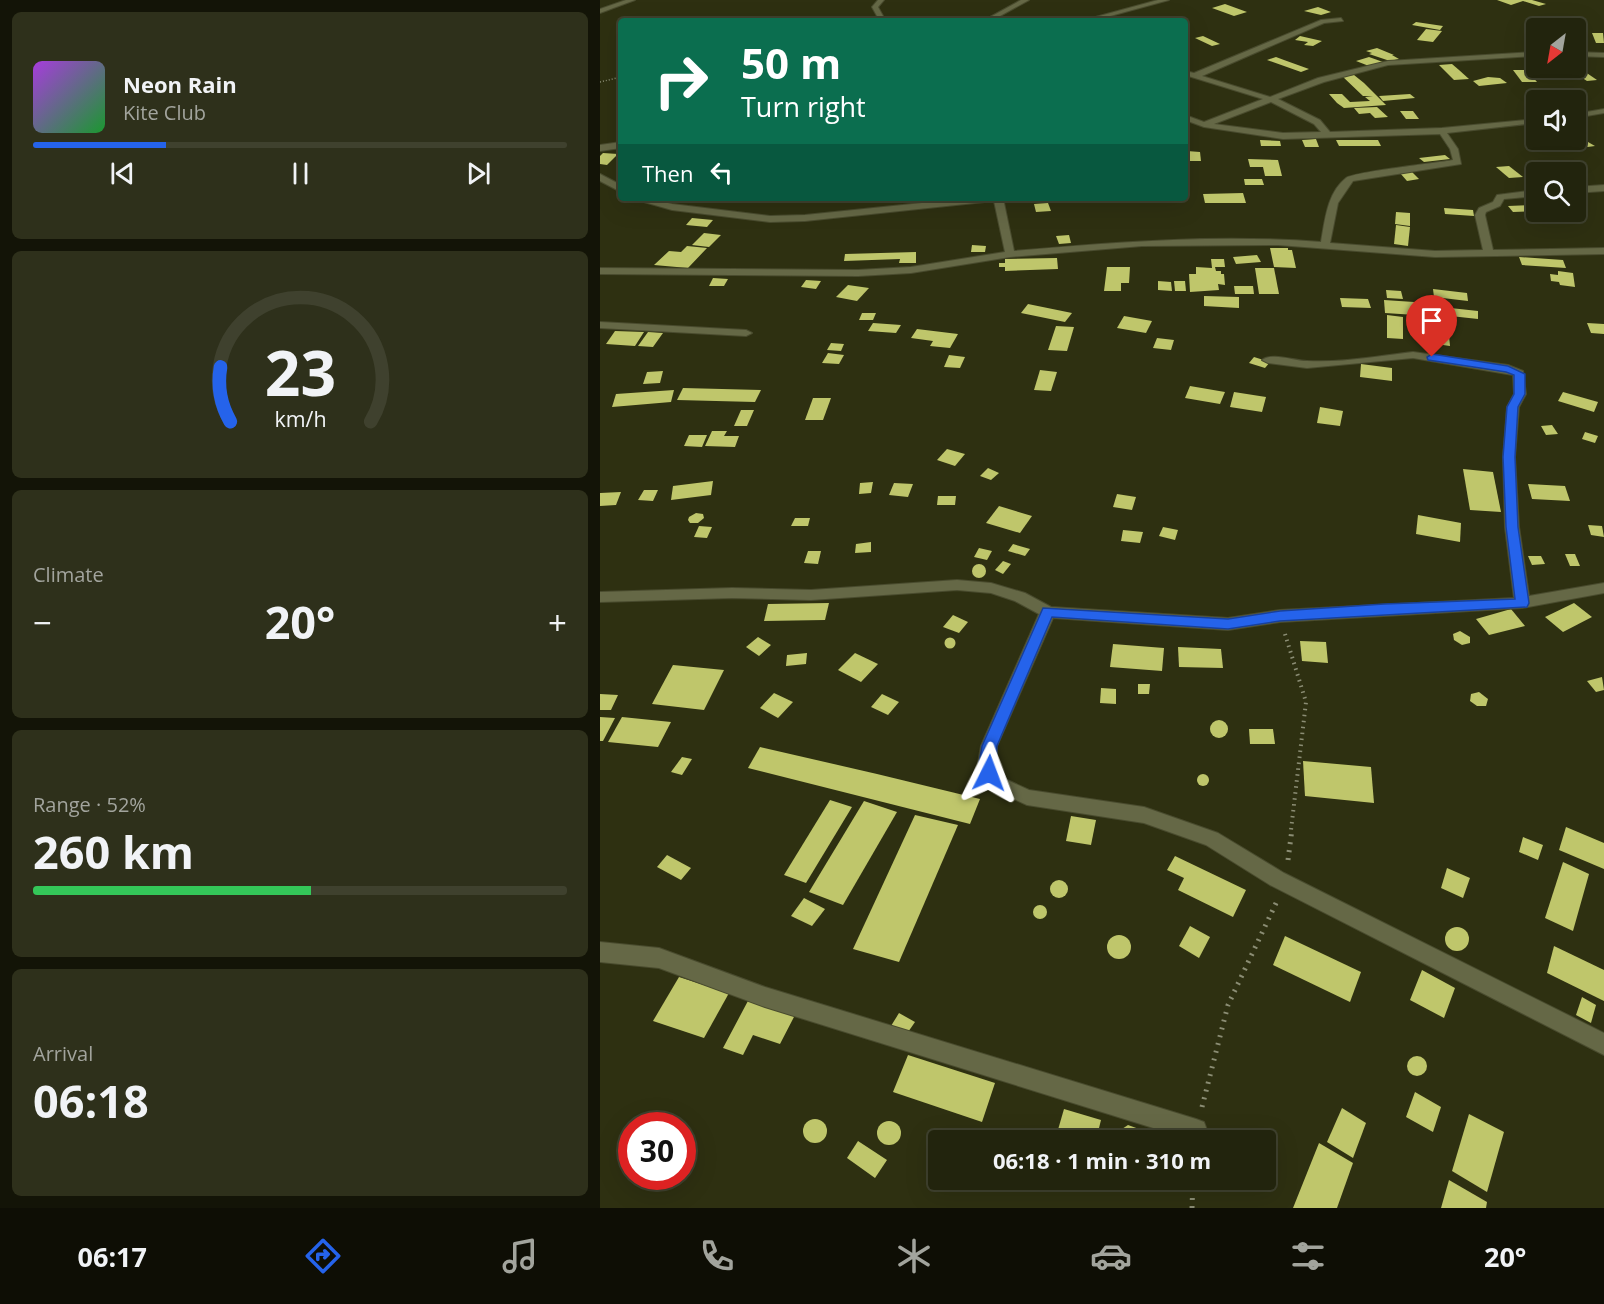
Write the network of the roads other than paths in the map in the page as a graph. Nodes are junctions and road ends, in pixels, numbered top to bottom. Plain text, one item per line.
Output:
1 (632, 0) edge
2 (879, 0) edge
3 (1026, 0) edge
4 (1166, 0) edge
5 (600, 11) edge
6 (880, 18) edge
7 (992, 18) edge
8 (1096, 18) edge
9 (1341, 20) dead end
10 (1586, 54) edge
11 (1526, 55) edge
12 (1604, 55) edge
13 (1188, 74) edge
14 (1195, 76) junction
15 (1273, 100) junction
16 (1604, 111) edge
17 (1586, 114) edge
18 (1188, 118) edge
19 (1526, 122) edge
20 (1204, 125) junction
21 (1442, 131) junction
22 (1327, 134) junction
23 (618, 146) edge
24 (600, 148) edge
25 (600, 177) edge
26 (618, 187) edge
27 (1604, 188) edge
28 (1586, 189) edge
29 (1526, 194) edge
30 (647, 201) edge
31 (969, 201) edge
32 (999, 201) edge
33 (1325, 245) junction
34 (1604, 251) edge
35 (1010, 254) junction
36 (1489, 254) junction
37 (600, 271) edge
38 (600, 325) edge
39 (746, 333) dead end
40 (1268, 360) dead end
41 (1604, 588) edge
42 (600, 597) edge
43 (1522, 603) junction
44 (1048, 612) junction
45 (600, 952) edge
46 (1604, 1044) edge
47 (1196, 1130) dead end

1 - 5 street
2 - 6 street
3 - 7 street
4 - 8 street
9 - 14 street
10 - 12 street
11 - 15 street
13 - 14 street
14 - 15 street
15 - 20 street
15 - 22 street
16 - 17 street
18 - 20 street
19 - 21 street
20 - 22 street
21 - 22 street
21 - 33 street
23 - 24 street
25 - 26 street
27 - 28 street
29 - 36 street
30 - 31 street
32 - 35 street
33 - 35 street
33 - 36 street
34 - 36 street
35 - 37 street
38 - 39 street
40 - 43 street
41 - 43 street
42 - 44 street
43 - 44 street
44 - 46 street
45 - 47 street

